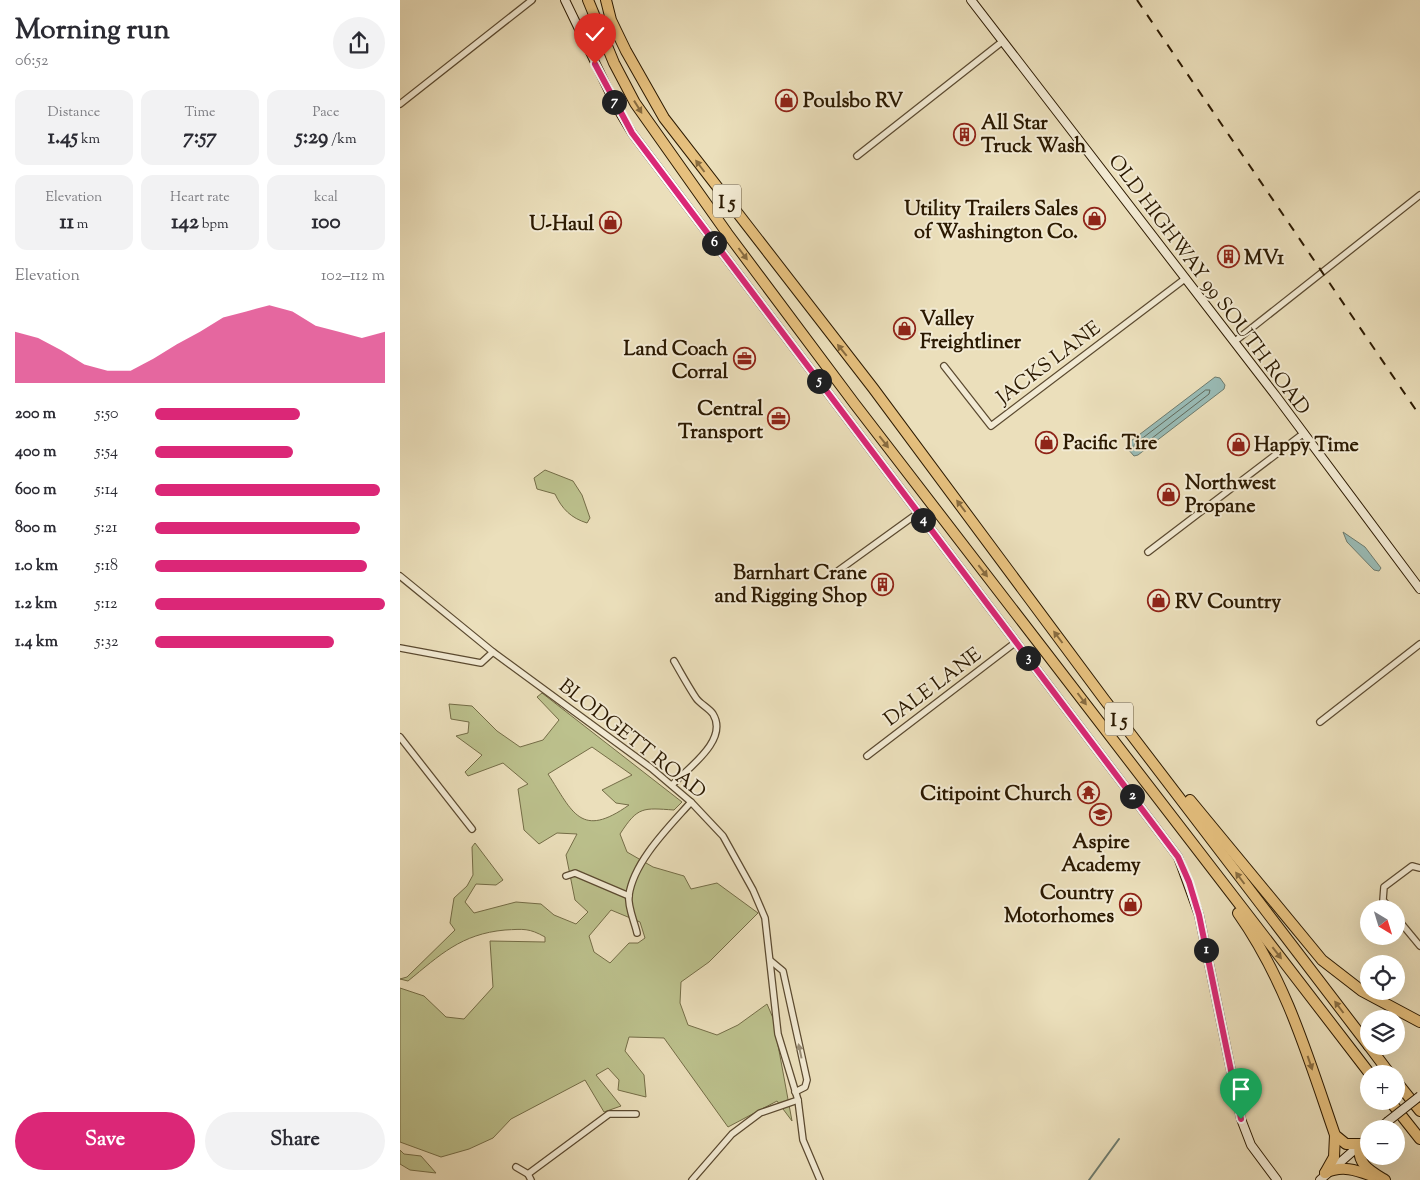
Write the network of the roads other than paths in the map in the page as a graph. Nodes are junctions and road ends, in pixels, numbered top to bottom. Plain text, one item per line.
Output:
1 (532, 0) edge
2 (565, 0) edge
3 (588, 0) edge
4 (606, 0) edge
5 (971, 0) edge
6 (1003, 41) junction
7 (400, 104) edge
8 (857, 156) dead end
9 (1420, 195) edge
10 (1186, 278) junction
11 (1234, 342) junction
12 (944, 366) dead end
13 (1304, 433) junction
14 (918, 513) junction
15 (1148, 552) dead end
16 (835, 573) dead end
17 (400, 576) edge
18 (1420, 589) edge
19 (1016, 642) junction
20 (1420, 644) edge
21 (400, 648) edge
22 (493, 652) junction
23 (674, 661) dead end
24 (1104, 699) junction
25 (1320, 722) dead end
26 (400, 737) edge
27 (868, 756) dead end
28 (672, 785) junction
29 (691, 802) junction
30 (472, 830) dead end
31 (1187, 837) junction
32 (1420, 868) edge
33 (566, 876) dead end
34 (629, 896) junction
35 (1383, 900) edge
36 (1405, 928) edge
37 (637, 933) dead end
38 (1420, 946) edge
39 (771, 960) junction
40 (1420, 1022) edge
41 (1360, 1034) edge
42 (1363, 1065) edge
43 (795, 1092) junction
44 (1405, 1092) edge
45 (1420, 1096) edge
46 (798, 1100) junction
47 (1397, 1110) edge
48 (1420, 1110) edge
49 (636, 1114) dead end
50 (1390, 1120) edge
51 (1335, 1135) junction
52 (1420, 1139) edge
53 (1360, 1144) junction
54 (1255, 1151) junction
55 (1360, 1158) edge
56 (1363, 1165) edge
57 (516, 1167) dead end
58 (1322, 1176) edge
59 (529, 1177) edge
60 (692, 1180) edge
61 (820, 1180) edge
62 (1271, 1180) edge
63 (1277, 1180) edge
64 (1313, 1180) edge
65 (1380, 1180) edge
66 (1385, 1180) edge

1 - 7 street
2 - 14 street
3 -> 31 highway, I 5
24 -> 4 highway, I 5
5 - 6 street, OLD HIGHWAY 99 SOUTH ROAD
6 - 8 street
6 - 10 street, OLD HIGHWAY 99 SOUTH ROAD
9 - 11 street
10 - 11 street, OLD HIGHWAY 99 SOUTH ROAD
10 - 12 street, JACKS LANE
11 - 13 street, OLD HIGHWAY 99 SOUTH ROAD
13 - 15 street
13 - 18 street, OLD HIGHWAY 99 SOUTH ROAD
14 - 16 street
14 - 19 street
17 - 22 street, BLODGETT ROAD
19 - 27 street, DALE LANE
19 - 54 street
20 - 25 street
21 - 22 street
22 - 28 street, BLODGETT ROAD
23 - 28 street
24 - 40 highway
41 -> 24 highway, I 5
26 - 30 street
28 - 29 street, BLODGETT ROAD
29 - 34 street
29 - 39 street, BLODGETT ROAD
31 -> 42 highway, I 5
31 -> 51 highway
32 - 35 street
33 - 34 street
34 - 37 street
36 - 38 street
39 - 43 street, BLODGETT ROAD
43 -> 39 street
43 - 46 street, BLODGETT ROAD
44 - 48 highway
45 - 50 street, bridge
46 - 60 street
46 - 61 street, BLODGETT ROAD
47 - 52 highway
49 - 59 street
51 - 53 highway
51 - 58 highway
53 - 55 highway
53 - 58 street
54 - 62 street
54 - 63 street
56 - 66 highway
57 - 59 street
58 - 64 street
58 - 65 highway

